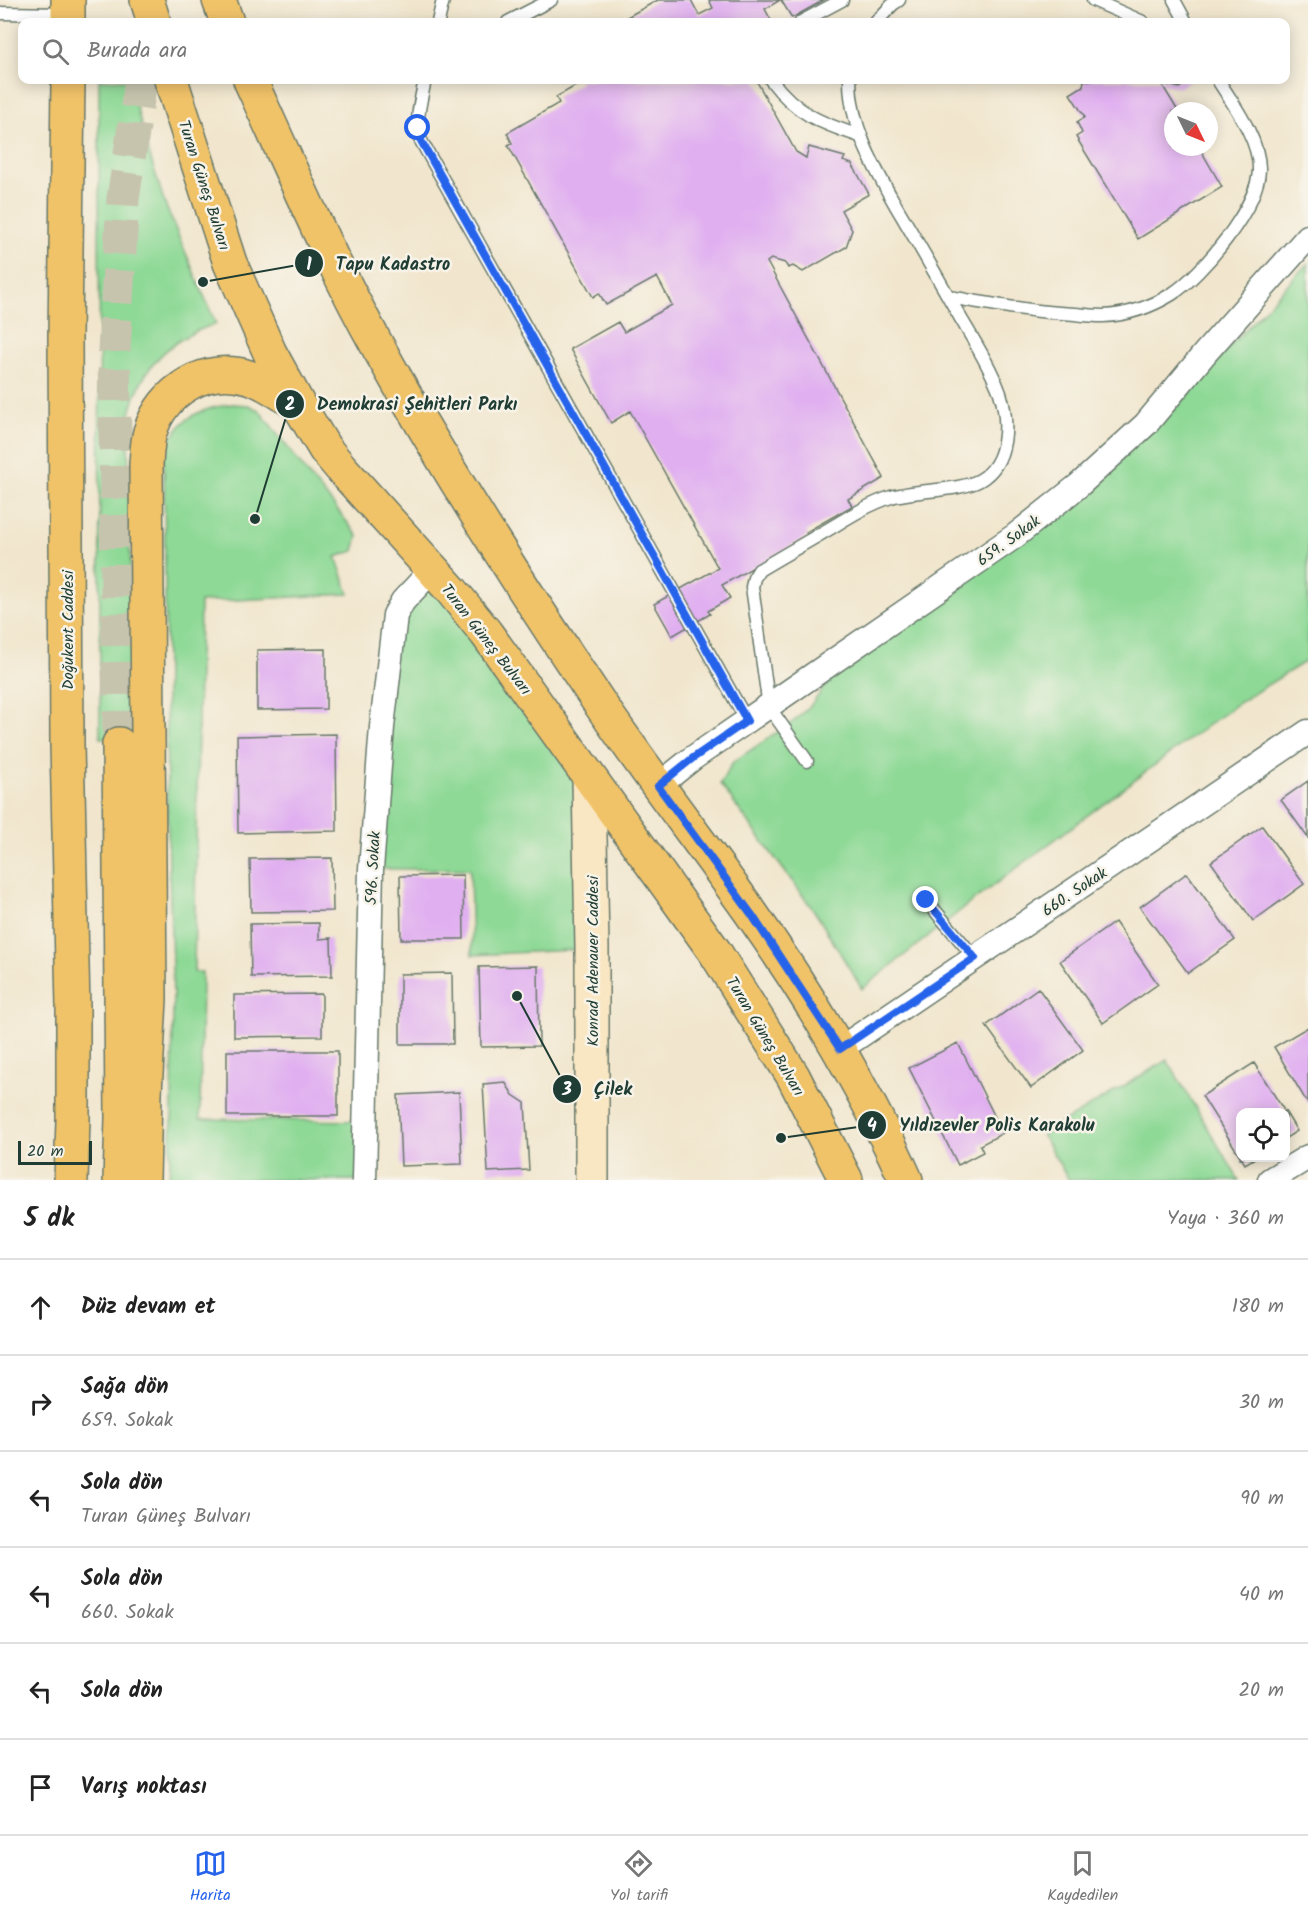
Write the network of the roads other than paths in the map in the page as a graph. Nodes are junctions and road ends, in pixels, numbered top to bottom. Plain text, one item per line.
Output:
1 (147, 0) edge
2 (219, 0) edge
3 (444, 0) edge
4 (551, 0) edge
5 (842, 0) edge
6 (899, 0) edge
7 (1093, 0) edge
8 (1174, 0) edge
9 (68, 12) edge
10 (0, 13) edge
11 (153, 18) edge
12 (226, 18) edge
13 (439, 18) edge
14 (516, 18) edge
15 (808, 18) edge
16 (880, 18) edge
17 (1134, 18) edge
18 (1184, 18) edge
19 (68, 84) edge
20 (172, 84) edge
21 (252, 84) edge
22 (424, 84) edge
23 (774, 84) edge
24 (850, 84) edge
25 (1220, 84) edge
26 (860, 136) junction
27 (1308, 237) edge
28 (949, 297) junction
29 (298, 404) junction
30 (432, 570) junction
31 (769, 707) junction
32 (747, 721) junction
33 (1308, 732) edge
34 (119, 744) tunnel mouth
35 (807, 761) dead end
36 (589, 778) junction
37 (658, 786) junction
38 (926, 900) dead end
39 (975, 958) junction
40 (840, 1049) junction
41 (1308, 1157) edge
42 (70, 1180) edge
43 (120, 1180) edge
44 (143, 1180) edge
45 (364, 1180) edge
46 (592, 1180) edge
47 (846, 1180) edge
48 (906, 1180) edge
49 (1270, 1180) edge

1 - 11 main road
2 - 12 main road
3 - 13 lane
4 - 14 lane
5 - 15 lane
6 - 16 lane
7 - 17 lane
8 - 18 lane
9 - 10 lane
19 - 42 main road, Doğukent Caddesi
20 - 29 main road, Turan Güneş Bulvarı
21 - 37 main road
22 - 32 lane
23 - 26 lane
24 - 26 lane
25 - 28 lane
26 - 28 lane
27 - 31 street, 659. Sokak
28 - 31 lane
29 - 30 main road, Turan Güneş Bulvarı
29 - 44 main road
30 - 36 main road, Turan Güneş Bulvarı
30 - 45 street, 596. Sokak
31 - 32 street, 659. Sokak
31 - 35 lane
32 - 37 street, 659. Sokak
33 - 39 street, 660. Sokak
34 - 43 main road
36 - 46 main road, Konrad Adenauer Caddesi
36 - 47 main road, Turan Güneş Bulvarı
37 - 40 main road
38 - 39 lane
39 - 40 street, 660. Sokak
40 - 48 main road
41 - 49 street

